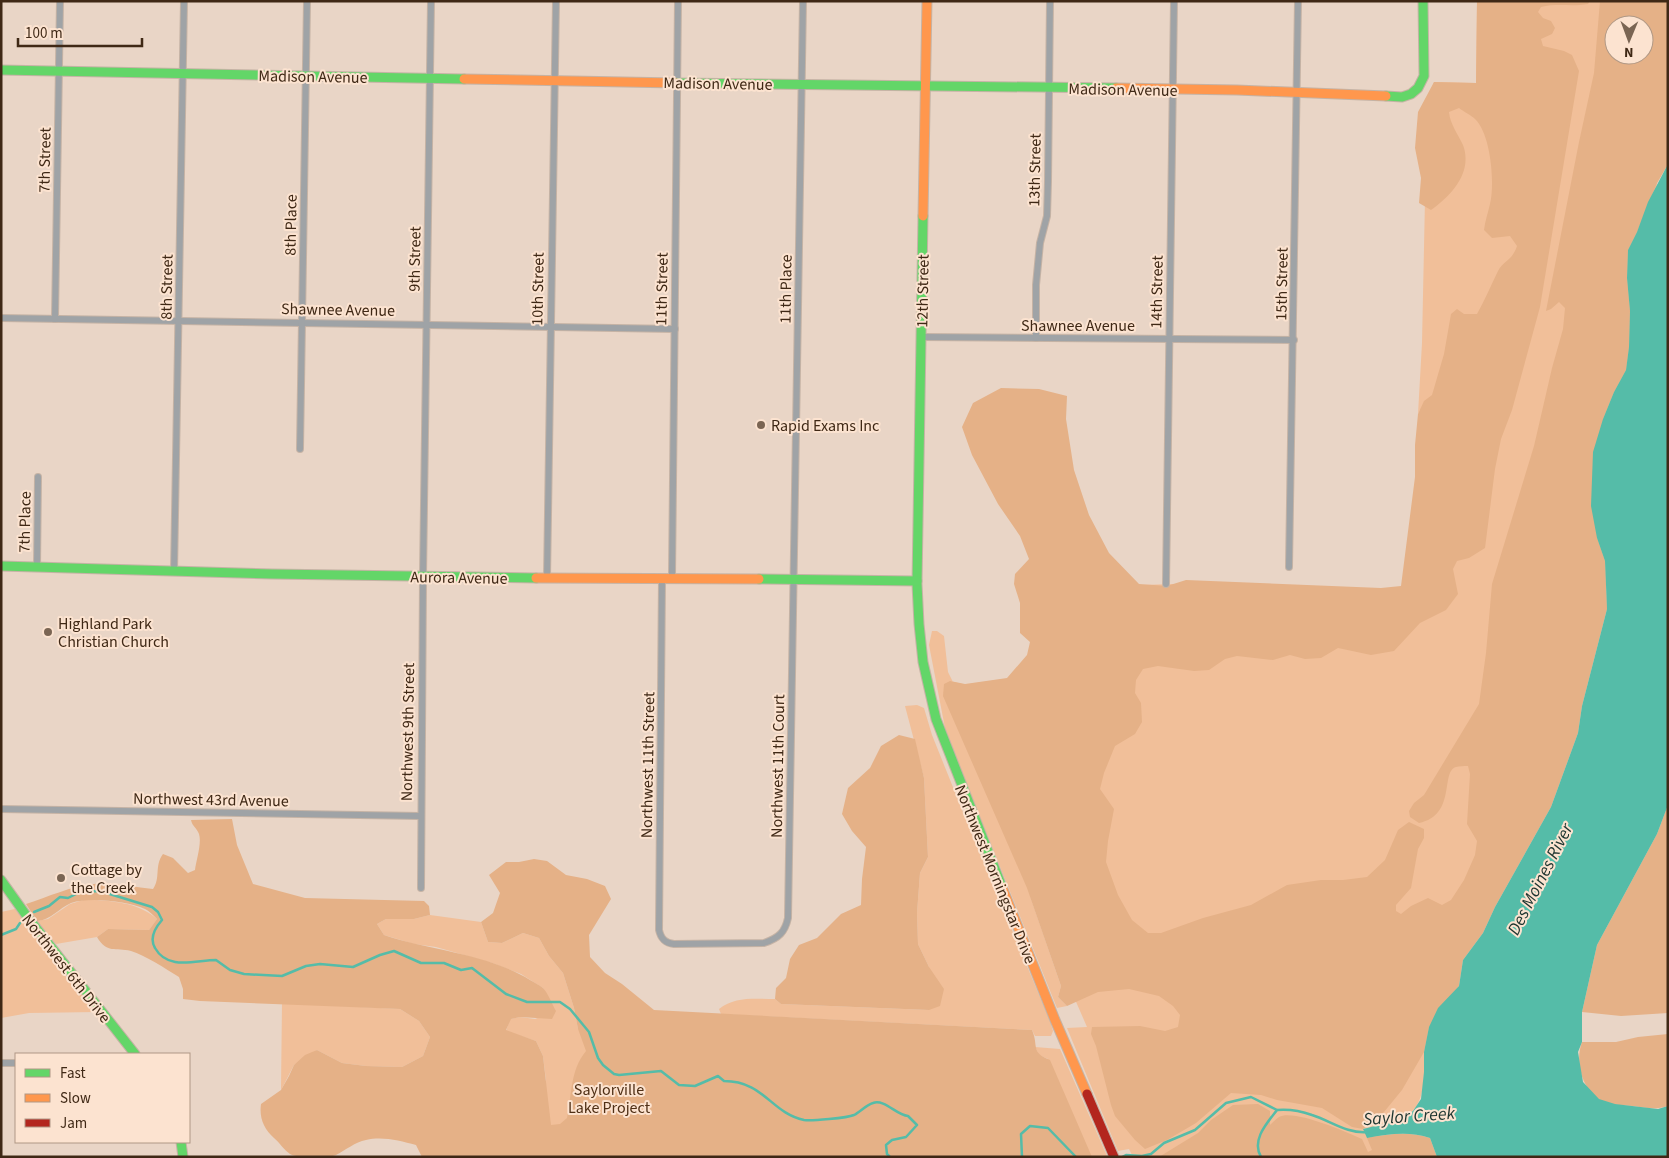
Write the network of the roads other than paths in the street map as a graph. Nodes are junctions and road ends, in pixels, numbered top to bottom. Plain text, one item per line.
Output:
1 (60, 1) edge
2 (184, 1) edge
3 (307, 1) edge
4 (431, 1) edge
5 (556, 1) edge
6 (678, 1) edge
7 (802, 1) edge
8 (926, 1) edge
9 (1050, 1) edge
10 (1174, 1) edge
11 (1298, 1) edge
12 (1424, 1) edge
13 (1, 70) edge
14 (59, 71) junction
15 (183, 74) junction
16 (306, 76) junction
17 (430, 78) junction
18 (555, 81) junction
19 (677, 83) junction
20 (802, 84) junction
21 (926, 86) junction
22 (1049, 88) junction
23 (1173, 90) junction
24 (1297, 93) junction
25 (1, 318) edge
26 (55, 319) junction
27 (180, 321) junction
28 (303, 322) junction
29 (426, 325) junction
30 (550, 327) junction
31 (675, 329) junction
32 (922, 337) junction
33 (1036, 338) junction
34 (1169, 339) junction
35 (1294, 340) junction
36 (300, 449) dead end
37 (38, 477) dead end
38 (1, 566) edge
39 (1289, 567) dead end
40 (37, 568) junction
41 (174, 572) junction
42 (422, 576) junction
43 (547, 578) junction
44 (667, 578) junction
45 (793, 578) junction
46 (917, 581) junction
47 (1166, 584) dead end
48 (1, 809) edge
49 (420, 816) junction
50 (1, 880) edge
51 (421, 888) dead end
52 (764, 943) joint
53 (134, 1053) edge
54 (1, 1063) edge
55 (15, 1063) edge
56 (181, 1143) edge
57 (183, 1157) edge
58 (1114, 1157) edge

1 - 14 street, 7th Street
2 - 15 street, 8th Street
3 - 16 street, 8th Place
4 - 17 street, 9th Street
5 - 18 street, 10th Street
6 - 19 street, 11th Street
7 - 20 street, 11th Place
8 - 21 street, 12th Street
9 - 22 street, 13th Street
10 - 23 street, 14th Street
11 - 24 street, 15th Street
12 - 24 street, Madison Avenue
13 - 14 street, Madison Avenue
14 - 15 street, Madison Avenue
14 - 26 street, 7th Street
15 - 16 street, Madison Avenue
15 - 27 street, 8th Street
16 - 17 street, Madison Avenue
16 - 28 street, 8th Place
17 - 18 street, Madison Avenue
17 - 29 street, 9th Street
18 - 19 street, Madison Avenue
18 - 30 street, 10th Street
19 - 20 street, Madison Avenue
19 - 31 street, 11th Street
20 - 21 street, Madison Avenue
20 - 45 street, 11th Place
21 - 22 street, Madison Avenue
21 - 32 street, 12th Street
22 - 23 street, Madison Avenue
22 - 33 street, 13th Street
23 - 24 street, Madison Avenue
23 - 34 street, 14th Street
24 - 35 street, 15th Street
25 - 26 street, Shawnee Avenue
26 - 27 street, Shawnee Avenue
27 - 28 street, Shawnee Avenue
27 - 41 street, 8th Street
28 - 29 street, Shawnee Avenue
28 - 36 street, 8th Place
29 - 30 street, Shawnee Avenue
29 - 42 street, 9th Street
30 - 31 street, Shawnee Avenue
30 - 43 street, 10th Street
31 - 44 street, 11th Street
32 - 33 street, Shawnee Avenue
32 - 46 street, 12th Street
33 - 34 street, Shawnee Avenue
34 - 35 street, Shawnee Avenue
34 - 47 street, 14th Street
35 - 39 street, 15th Street
37 - 40 street, 7th Place
38 - 40 street, Aurora Avenue
40 - 41 street, Aurora Avenue
41 - 42 street, Aurora Avenue
42 - 43 street, Aurora Avenue
42 - 49 street, Northwest 9th Street
43 - 44 street, Aurora Avenue
44 - 45 street, Aurora Avenue
44 - 52 street, Northwest 11th Street
45 - 46 street, Aurora Avenue
45 - 52 street, Northwest 11th Court
46 - 58 street, Northwest Morningstar Drive
48 - 49 street, Northwest 43rd Avenue
49 - 51 street, Northwest 9th Street
50 - 53 street, Northwest 6th Drive
54 - 55 street
56 - 57 street

